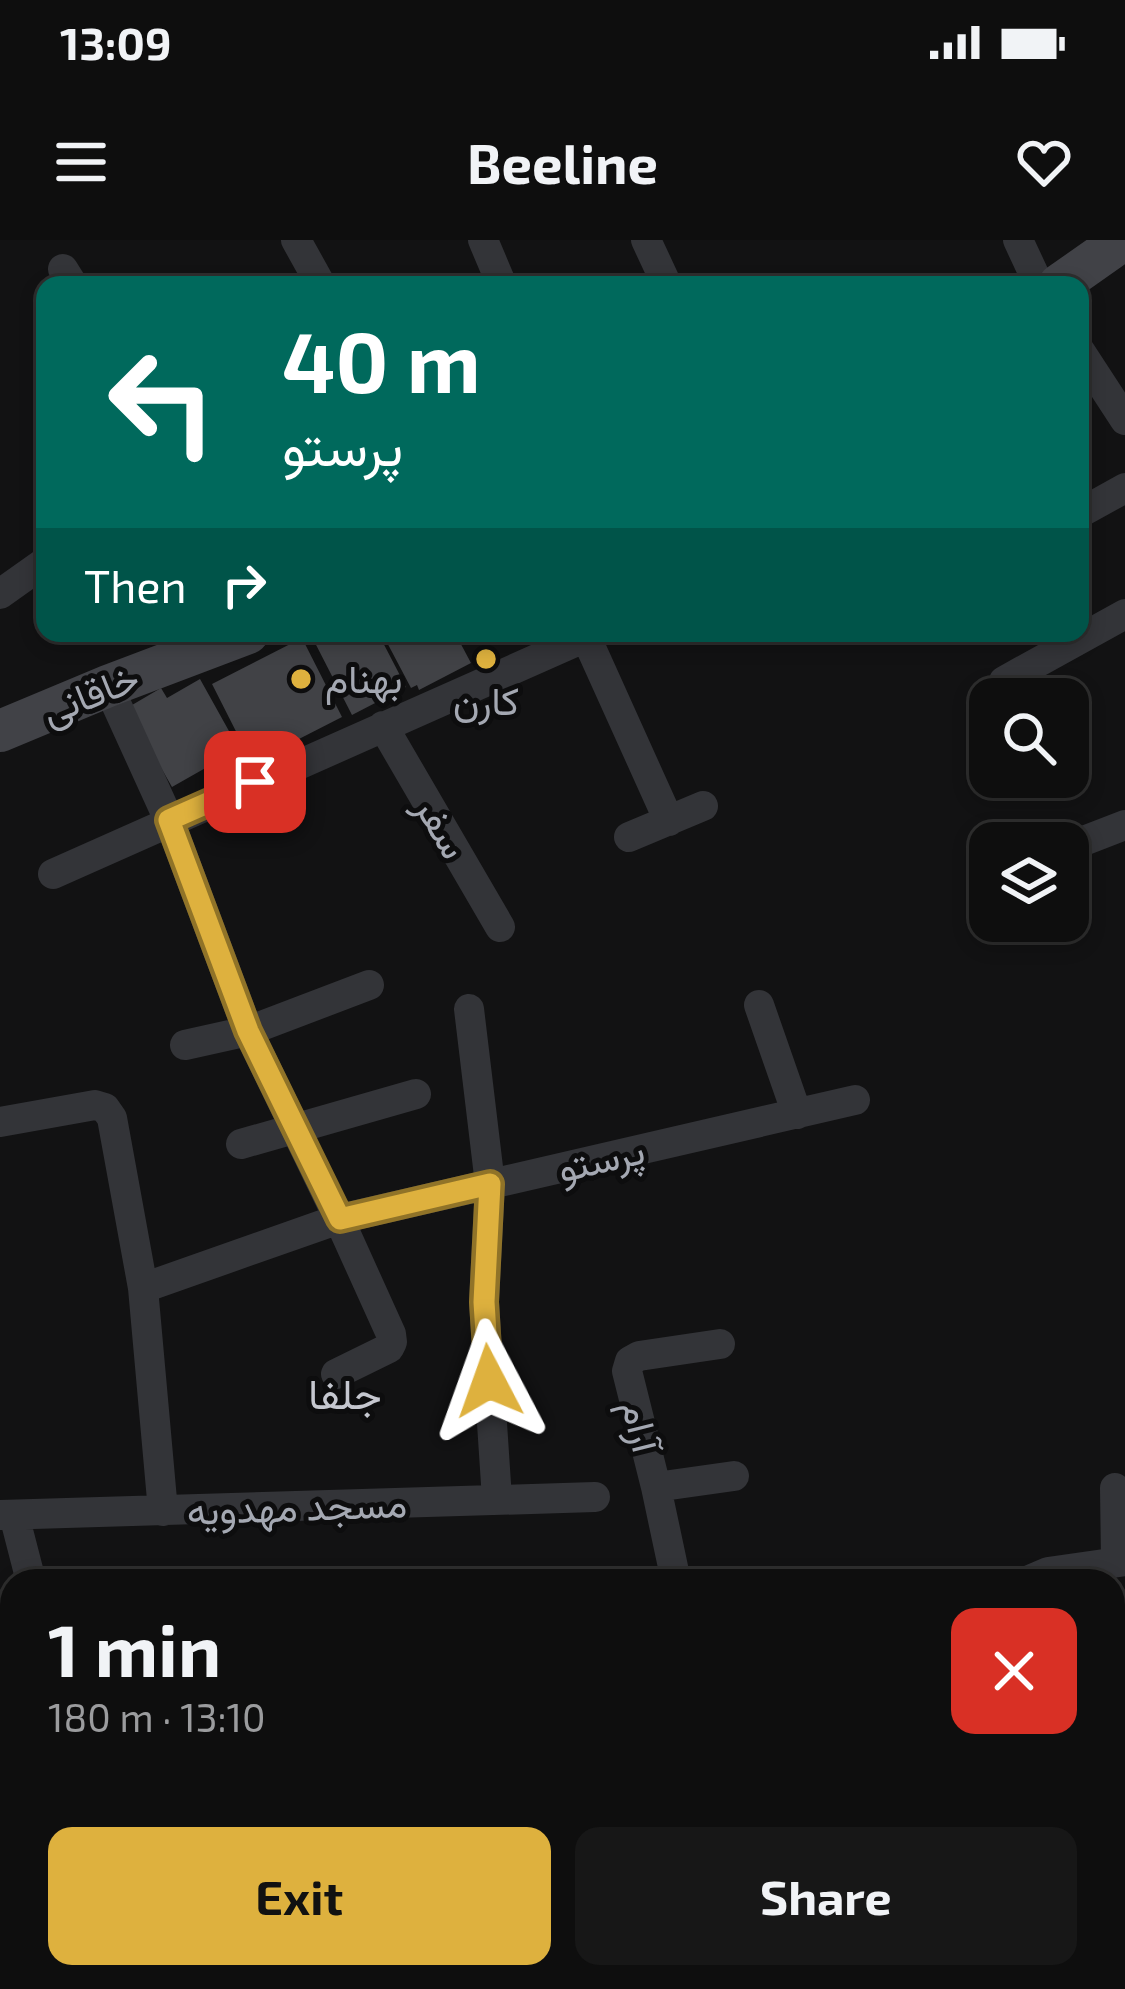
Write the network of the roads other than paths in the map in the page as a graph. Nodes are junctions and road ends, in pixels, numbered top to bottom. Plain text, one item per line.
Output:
1 (297, 240) edge
2 (483, 240) edge
3 (646, 240) edge
4 (1018, 240) edge
5 (1123, 240) edge
6 (315, 276) edge
7 (498, 276) edge
8 (663, 276) edge
9 (1035, 276) edge
10 (1072, 276) edge
11 (1089, 365) edge
12 (1125, 420) edge
13 (1125, 488) edge
14 (1089, 508) edge
15 (36, 568) edge
16 (0, 594) edge
17 (1125, 614) edge
18 (1089, 634) edge
19 (224, 642) edge
20 (574, 642) edge
21 (593, 642) edge
22 (1074, 642) edge
23 (1009, 678) edge
24 (107, 686) junction
25 (383, 726) junction
26 (0, 731) edge
27 (703, 806) dead end
28 (169, 820) junction
29 (669, 820) junction
30 (1125, 825) edge
31 (629, 837) dead end
32 (1089, 839) edge
33 (53, 874) dead end
34 (500, 927) dead end
35 (369, 986) dead end
36 (759, 1006) dead end
37 (469, 1009) dead end
38 (248, 1031) junction
39 (185, 1045) dead end
40 (416, 1094) dead end
41 (855, 1100) dead end
42 (797, 1114) junction
43 (0, 1122) edge
44 (296, 1128) junction
45 (241, 1144) dead end
46 (490, 1184) junction
47 (340, 1219) junction
48 (143, 1288) junction
49 (720, 1344) dead end
50 (336, 1374) dead end
51 (734, 1476) dead end
52 (656, 1487) junction
53 (1115, 1488) dead end
54 (595, 1497) dead end
55 (496, 1499) junction
56 (163, 1511) junction
57 (7, 1515) edge
58 (1120, 1562) edge
59 (27, 1569) edge
60 (673, 1569) edge
61 (1070, 1569) edge

1 - 6 street
2 - 7 street
3 - 8 street
4 - 9 street
5 - 10 street
11 - 12 street
13 - 14 street
15 - 16 street
17 - 18 street
19 - 24 street, خاقانی
20 - 25 street
21 - 29 street
22 - 23 street
24 - 26 street, خاقانی
24 - 28 street
25 - 28 street
25 - 34 street, سفر
27 - 29 street
28 - 33 street
28 - 38 street
29 - 31 street
30 - 32 street
35 - 38 street
36 - 42 street
37 - 46 street
38 - 39 street
38 - 44 street
40 - 44 street
41 - 42 street, پرستو
42 - 46 street, پرستو
43 - 48 street
44 - 45 street
44 - 47 street
46 - 47 street, پرستو
46 - 55 street
47 - 48 street, پرستو
47 - 50 street
48 - 56 street
49 - 52 street, آرام
51 - 52 street
52 - 60 street, آرام
53 - 58 street
54 - 55 street, مسجد مهدویه
55 - 56 street, مسجد مهدویه
56 - 57 street, مسجد مهدویه
57 - 59 street
58 - 61 street

